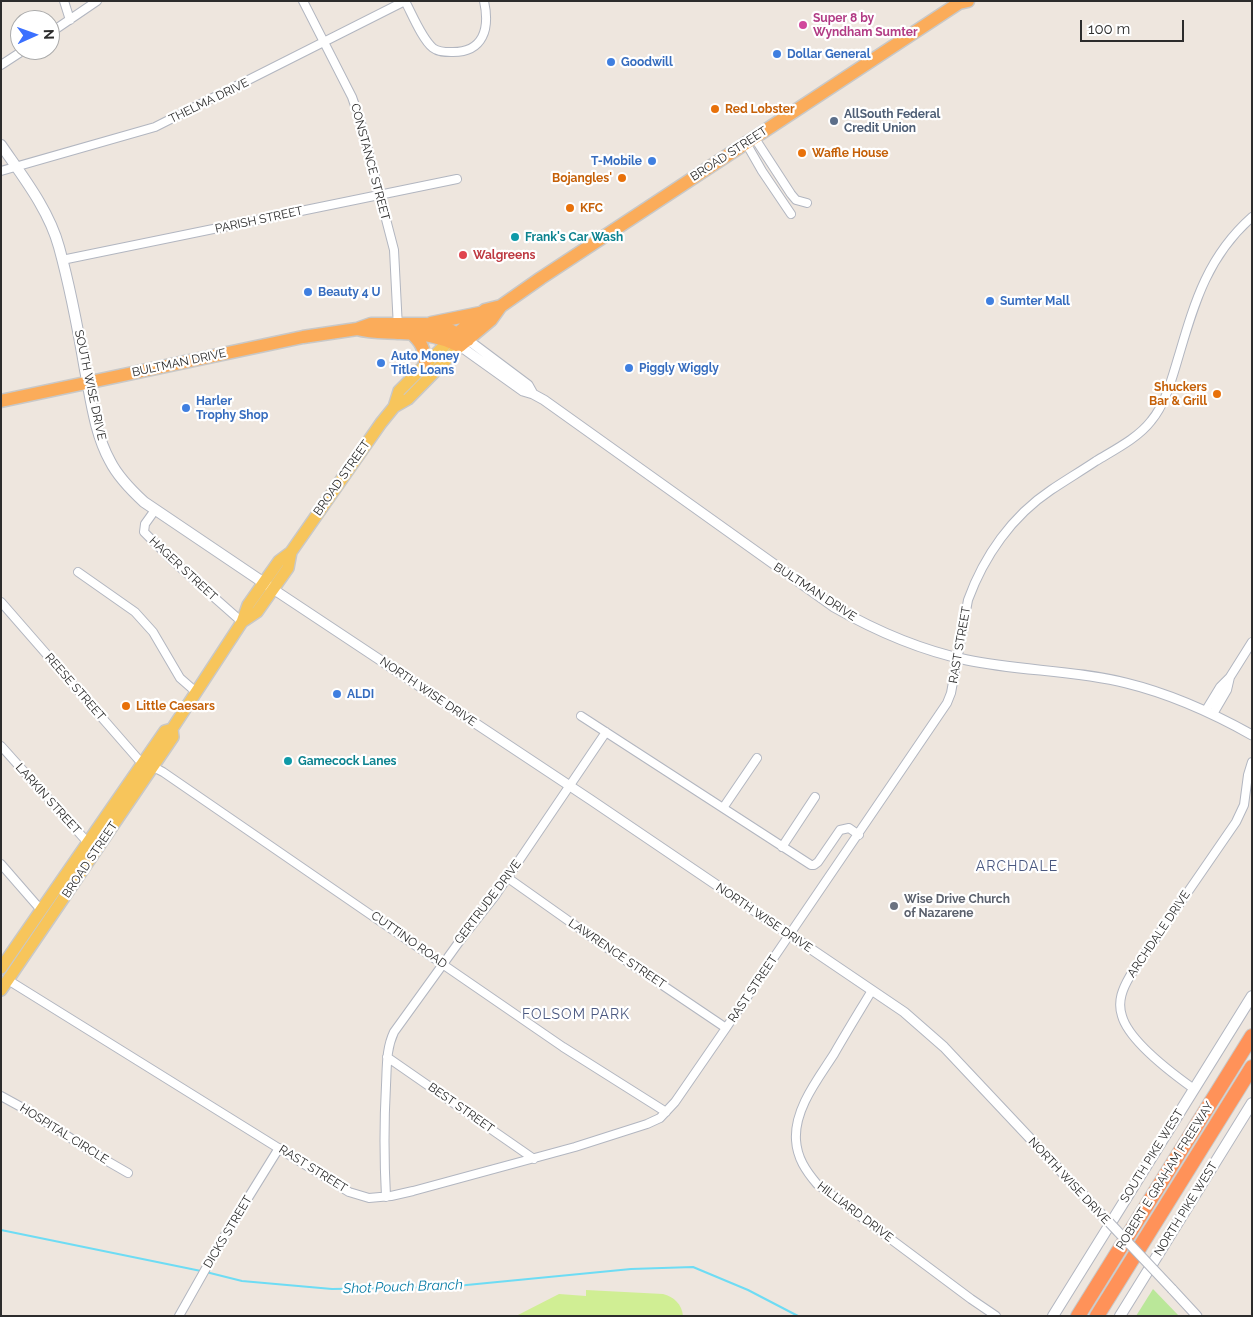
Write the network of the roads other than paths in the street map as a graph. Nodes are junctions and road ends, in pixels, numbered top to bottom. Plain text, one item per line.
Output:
1 (64, 1) edge
2 (97, 1) edge
3 (303, 1) edge
4 (405, 1) edge
5 (484, 1) edge
6 (962, 2) edge
7 (70, 20) junction
8 (60, 26) edge
9 (324, 43) junction
10 (750, 140) junction
11 (1, 145) edge
12 (16, 167) junction
13 (1, 171) edge
14 (456, 179) dead end
15 (379, 196) junction
16 (807, 203) dead end
17 (791, 214) dead end
18 (1252, 217) edge
19 (62, 260) junction
20 (501, 306) junction
21 (482, 312) junction
22 (426, 324) junction
23 (402, 330) junction
24 (458, 340) junction
25 (425, 363) junction
26 (88, 382) junction
27 (1, 401) edge
28 (394, 407) junction
29 (155, 510) junction
30 (78, 572) dead end
31 (268, 586) junction
32 (1, 602) edge
33 (242, 622) junction
34 (1252, 642) edge
35 (957, 658) junction
36 (196, 692) junction
37 (1209, 712) junction
38 (581, 716) dead end
39 (606, 732) junction
40 (1252, 735) edge
41 (1, 746) edge
42 (757, 758) dead end
43 (1252, 762) edge
44 (148, 764) junction
45 (570, 786) junction
46 (815, 798) dead end
47 (723, 808) junction
48 (859, 834) junction
49 (93, 846) junction
50 (782, 847) junction
51 (1, 864) edge
52 (508, 878) junction
53 (42, 910) junction
54 (790, 936) junction
55 (443, 963) junction
56 (1, 968) edge
57 (5, 985) edge
58 (872, 992) junction
59 (1252, 996) edge
60 (726, 1028) junction
61 (1252, 1036) edge
62 (387, 1057) junction
63 (1252, 1067) edge
64 (1194, 1089) junction
65 (1, 1096) edge
66 (1252, 1103) edge
67 (666, 1112) junction
68 (279, 1148) junction
69 (534, 1159) junction
70 (128, 1173) dead end
71 (386, 1197) junction
72 (179, 1316) edge
73 (996, 1316) edge
74 (1053, 1316) edge
75 (1078, 1316) edge
76 (1097, 1316) edge
77 (1120, 1316) edge
78 (1197, 1316) edge

1 - 7 street
2 - 7 street
3 - 9 street, CONSTANCE STREET
4 - 5 street
4 - 9 street, THELMA DRIVE
6 - 10 highway, BROAD STREET
7 - 8 street
9 - 12 street, THELMA DRIVE
9 - 15 street, CONSTANCE STREET
10 - 16 street
10 - 17 street
10 - 20 highway, BROAD STREET
11 - 12 main road, SOUTH WISE DRIVE
12 - 13 street, THELMA DRIVE
12 - 19 main road, SOUTH WISE DRIVE
14 - 15 street, PARISH STREET
15 - 19 street, PARISH STREET
15 - 23 street, CONSTANCE STREET
18 - 35 street, RAST STREET
19 - 26 main road, SOUTH WISE DRIVE
20 - 21 highway, BROAD STREET
20 - 24 highway, BROAD STREET
21 - 22 highway
21 - 24 highway, BROAD STREET
22 - 23 highway, BULTMAN DRIVE
22 - 24 highway, BULTMAN DRIVE
23 - 24 highway, BULTMAN DRIVE
23 - 25 highway
23 - 26 highway, BULTMAN DRIVE
24 - 25 main road, BROAD STREET
24 - 28 main road, BROAD STREET
24 - 35 street, BULTMAN DRIVE
25 - 28 main road, BROAD STREET
26 - 27 highway, BULTMAN DRIVE
26 - 29 main road, SOUTH WISE DRIVE
28 - 31 main road, BROAD STREET
29 - 31 main road, SOUTH WISE DRIVE
29 - 33 street, HAGER STREET
30 - 36 street
31 - 33 main road, BROAD STREET
31 - 45 street, NORTH WISE DRIVE
32 - 44 street, REESE STREET
33 - 36 main road, BROAD STREET
34 - 37 street
35 - 37 street, BULTMAN DRIVE
35 - 48 street, RAST STREET
36 - 44 main road, BROAD STREET
37 - 40 street, BULTMAN DRIVE
38 - 39 street
39 - 45 street, GERTRUDE DRIVE
39 - 47 street
41 - 49 street, LARKIN STREET
42 - 47 street
43 - 64 street, ARCHDALE DRIVE
44 - 49 main road, BROAD STREET
44 - 55 street, CUTTINO ROAD
45 - 52 street, GERTRUDE DRIVE
45 - 54 street, NORTH WISE DRIVE
46 - 50 street
47 - 50 street
48 - 50 street
48 - 54 street, RAST STREET
49 - 53 main road, BROAD STREET
49 - 57 main road, BROAD STREET
51 - 53 street
52 - 55 street, GERTRUDE DRIVE
52 - 60 street, LAWRENCE STREET
53 - 56 main road, BROAD STREET
54 - 58 street, NORTH WISE DRIVE
54 - 60 street, RAST STREET
55 - 62 street, GERTRUDE DRIVE
55 - 67 street, CUTTINO ROAD
57 - 68 street, RAST STREET
58 - 73 street, HILLIARD DRIVE
58 - 78 street, NORTH WISE DRIVE, bridge
59 - 64 main road, SOUTH PIKE WEST
60 - 67 street, RAST STREET
61 - 75 highway, ROBERT E GRAHAM FREEWAY
62 - 69 street, BEST STREET
62 - 71 street, GERTRUDE DRIVE
63 - 76 highway, ROBERT E GRAHAM FREEWAY
64 - 74 main road, SOUTH PIKE WEST
65 - 70 street, HOSPITAL CIRCLE
66 - 77 main road, NORTH PIKE WEST
67 - 69 street, RAST STREET
68 - 71 street, RAST STREET
68 - 72 street, DICKS STREET
69 - 71 street, RAST STREET

